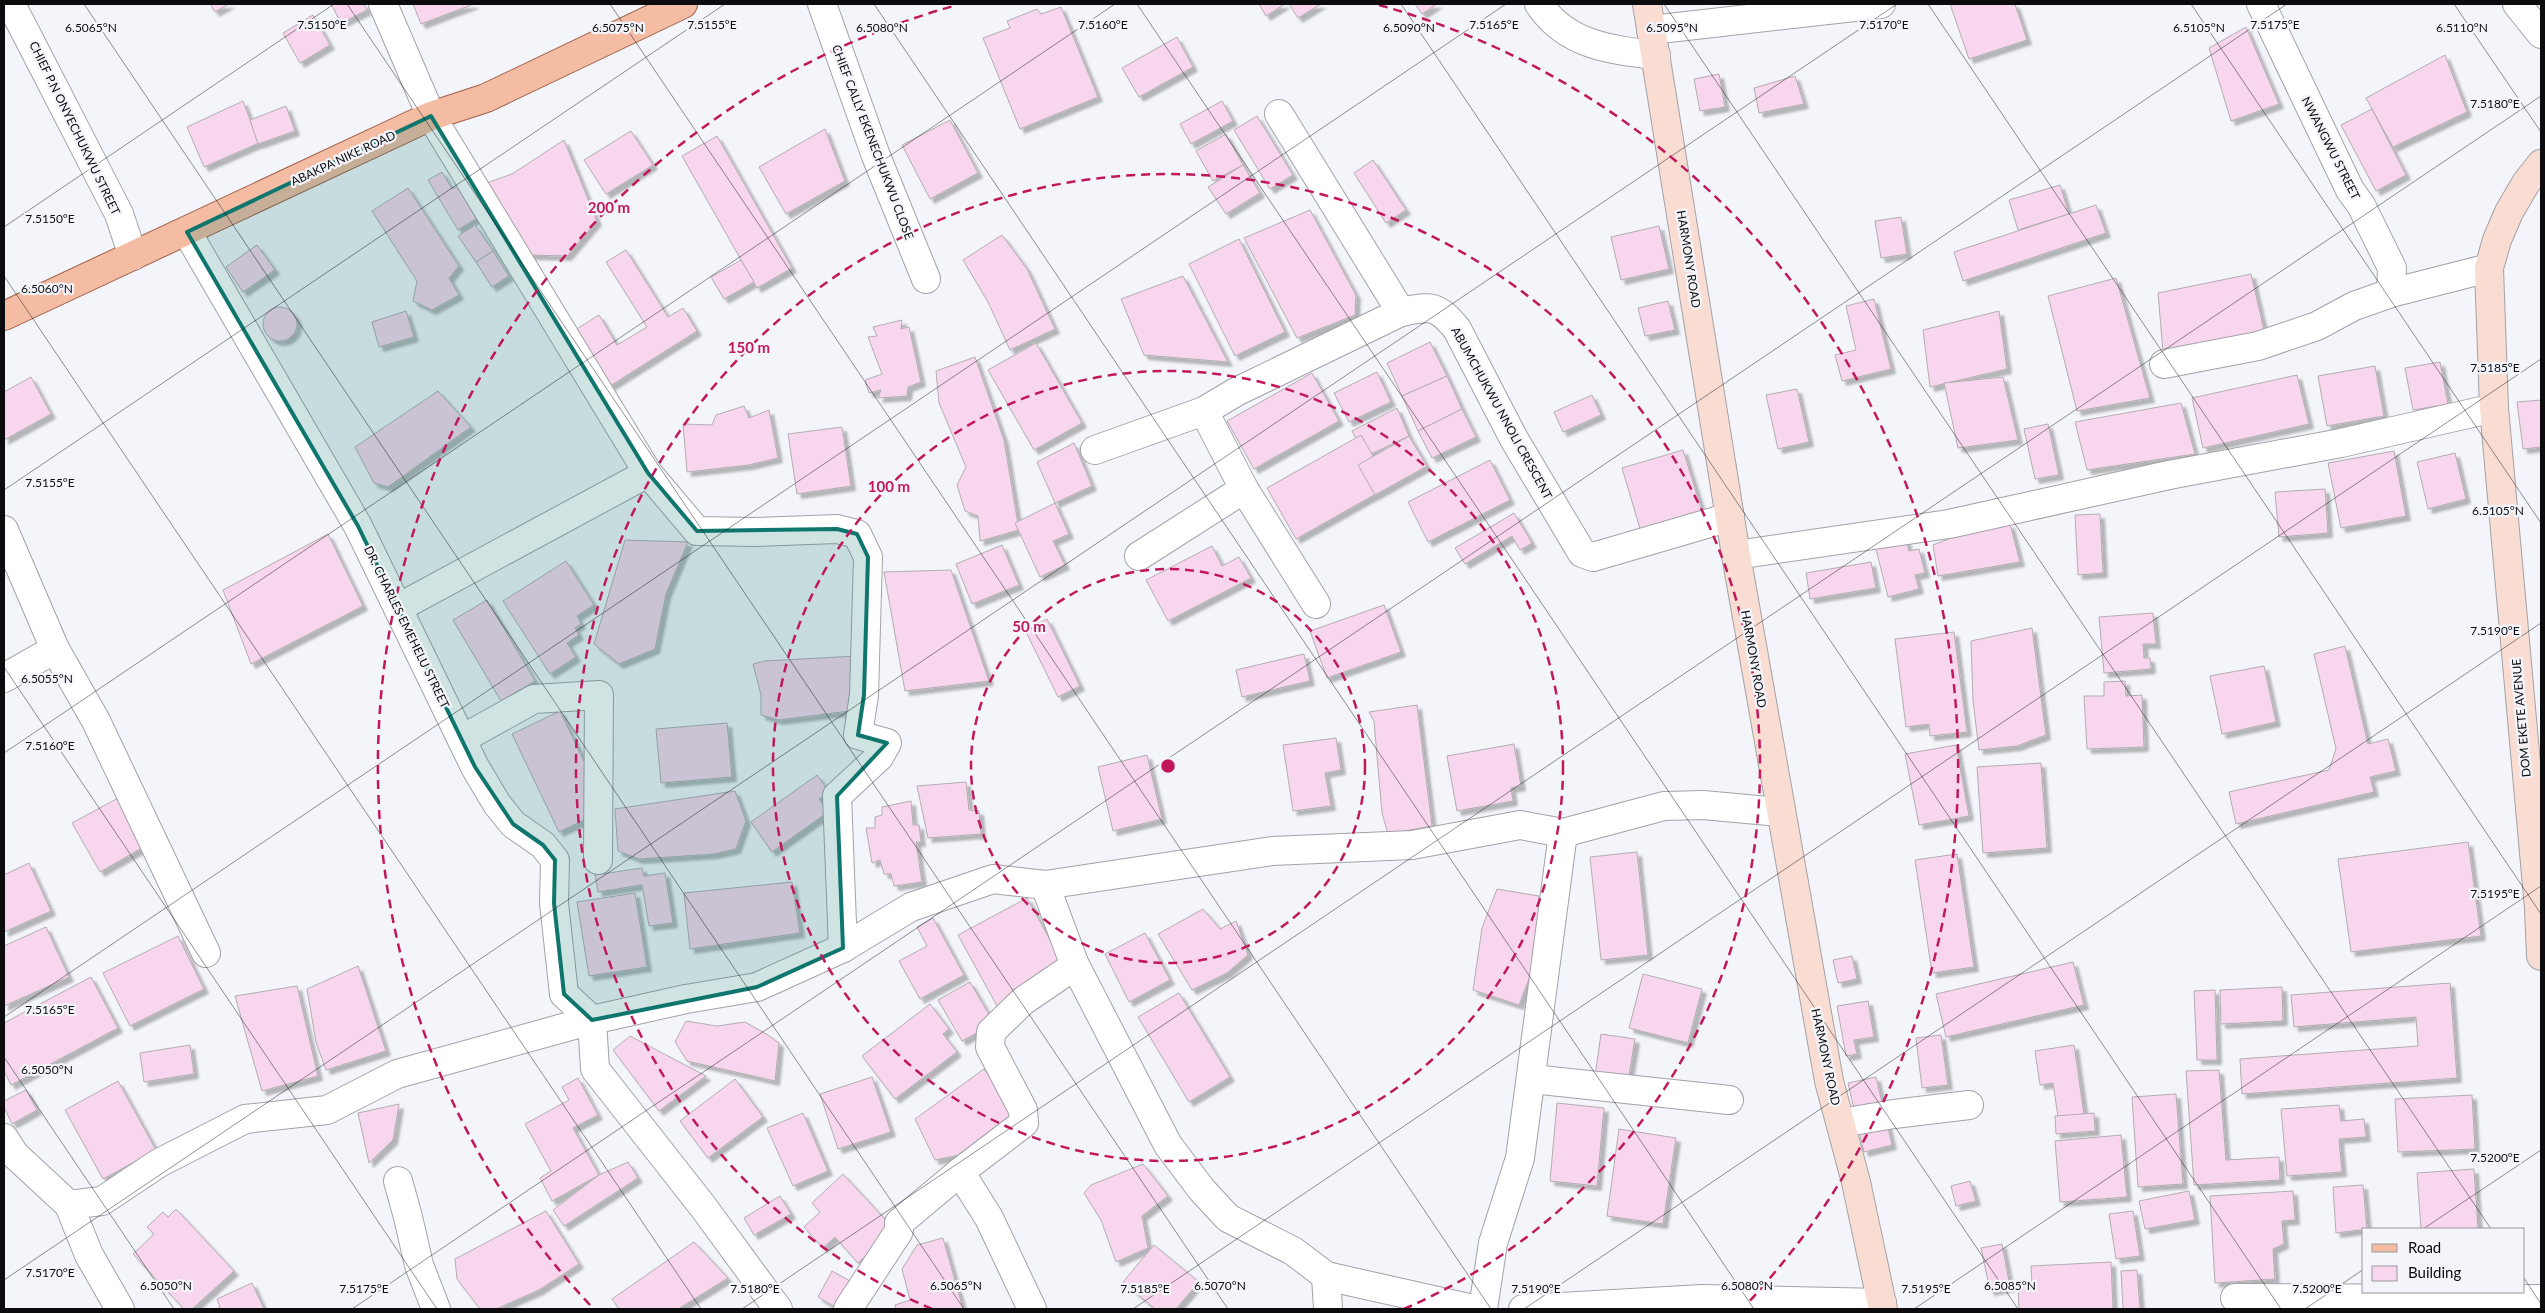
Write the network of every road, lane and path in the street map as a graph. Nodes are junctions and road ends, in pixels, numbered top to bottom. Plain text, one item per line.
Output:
1 (11, 4) edge
2 (383, 4) edge
3 (683, 4) edge
4 (822, 4) edge
5 (1540, 4) edge
6 (1881, 4) edge
7 (2261, 4) edge
8 (2517, 4) edge
9 (1651, 30) edge
10 (2541, 34) edge
11 (1279, 114) dead end
12 (431, 116) junction
13 (2541, 164) edge
14 (187, 232) junction
15 (132, 256) junction
16 (2489, 268) junction
17 (926, 279) dead end
18 (2391, 293) junction
19 (1401, 312) junction
20 (4, 316) edge
21 (2164, 364) dead end
22 (2494, 408) junction
23 (1204, 411) junction
24 (1095, 450) dead end
25 (648, 473) junction
26 (1244, 489) junction
27 (1730, 517) junction
28 (4, 530) edge
29 (1736, 555) junction
30 (1139, 556) dead end
31 (1316, 604) dead end
32 (398, 608) junction
33 (55, 649) junction
34 (4, 678) edge
35 (462, 739) junction
36 (1780, 812) junction
37 (1562, 834) junction
38 (598, 860) dead end
39 (1045, 884) junction
40 (843, 948) junction
41 (206, 953) dead end
42 (2541, 956) edge
43 (1074, 963) junction
44 (592, 1020) junction
45 (1532, 1079) junction
46 (1728, 1100) dead end
47 (1969, 1106) dead end
48 (1841, 1123) junction
49 (4, 1138) edge
50 (960, 1172) junction
51 (398, 1181) dead end
52 (69, 1205) junction
53 (1326, 1276) junction
54 (2235, 1298) dead end
55 (2541, 1299) edge
56 (1883, 1306) edge
57 (120, 1309) edge
58 (436, 1309) edge
59 (778, 1309) edge
60 (848, 1309) edge
61 (1032, 1309) edge
62 (1328, 1309) edge
63 (1473, 1309) edge
64 (1483, 1309) edge
65 (1523, 1309) edge

1 - 15 street, CHIEF P.N ONYECHUKWU STREET
2 - 12 street
3 - 12 main road, ABAKPA NIKE ROAD
4 - 17 street, CHIEF CALLY EKENECHUKWU CLOSE
5 - 9 street
6 - 9 street
7 - 18 street, NWANGWU STREET
8 - 10 street
9 - 27 main road, HARMONY ROAD
11 - 19 street
12 - 14 main road, ABAKPA NIKE ROAD
12 - 25 street
13 - 16 main road, DOM EKETE AVENUE
14 - 15 main road, ABAKPA NIKE ROAD
14 - 32 street, DR. CHARLES EMEHELU STREET
15 - 20 main road, ABAKPA NIKE ROAD
16 - 18 street
16 - 22 main road, DOM EKETE AVENUE
18 - 21 street
19 - 23 street, ABUMCHUKWU NNOLI CRESCENT
19 - 27 street, ABUMCHUKWU NNOLI CRESCENT
22 - 29 street
22 - 42 main road, DOM EKETE AVENUE
23 - 24 street, ABUMCHUKWU NNOLI CRESCENT
23 - 26 street
25 - 32 street
25 - 40 street
26 - 30 street
26 - 31 street
27 - 29 main road, HARMONY ROAD
28 - 33 street
29 - 36 main road, HARMONY ROAD
32 - 35 street, DR. CHARLES EMEHELU STREET
33 - 34 street
33 - 41 street
35 - 38 street
35 - 44 street, DR. CHARLES EMEHELU STREET
36 - 37 street
36 - 48 main road, HARMONY ROAD
37 - 39 street
37 - 45 street
39 - 40 street
39 - 43 street
40 - 44 street
43 - 50 street
43 - 53 street
44 - 52 street
44 - 59 street
45 - 46 street
45 - 64 street
47 - 48 street
48 - 56 main road, HARMONY ROAD
49 - 52 street
50 - 60 street
50 - 61 street
51 - 58 street
52 - 57 street
53 - 62 street
53 - 63 street
54 - 55 street
56 - 65 street

